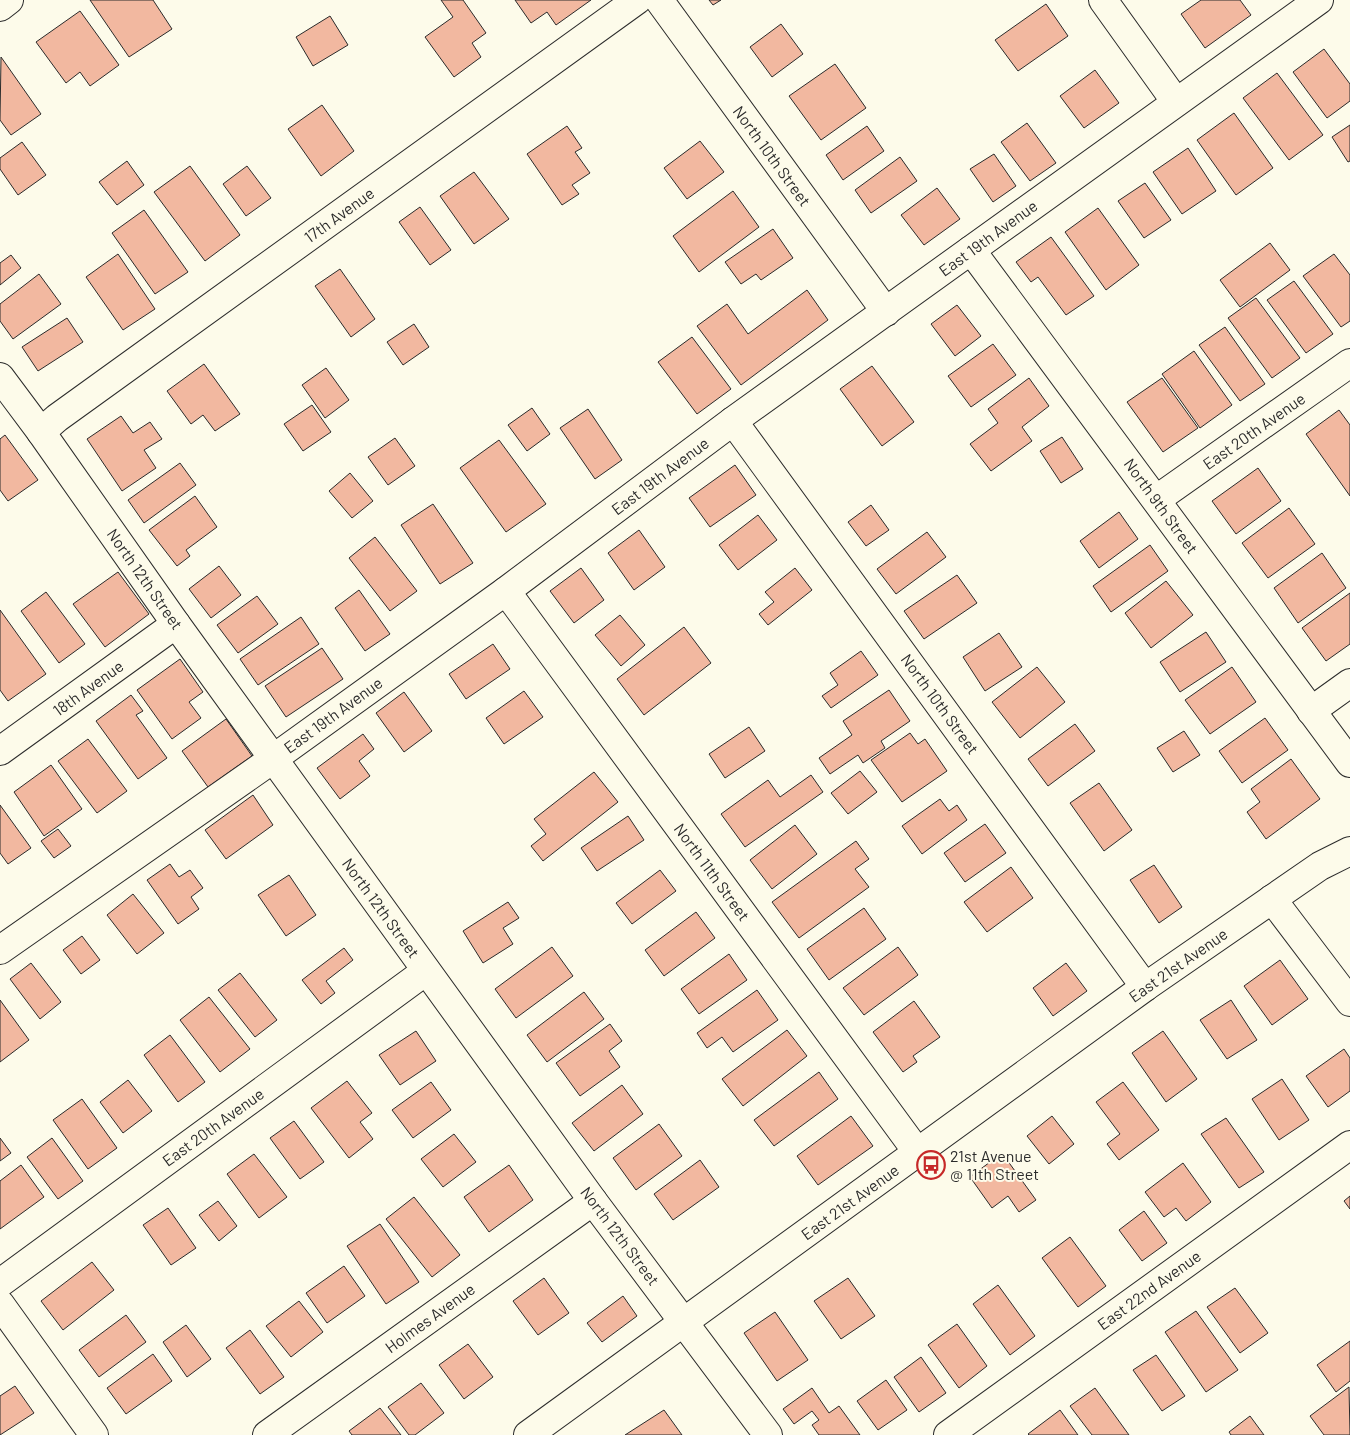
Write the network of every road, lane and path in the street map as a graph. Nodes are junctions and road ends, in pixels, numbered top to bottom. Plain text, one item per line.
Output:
1 (9, 0) edge
2 (637, 0) edge
3 (659, 0) edge
4 (1103, 0) edge
5 (1319, 0) edge
6 (0, 7) edge
7 (1176, 102) junction
8 (971, 250) junction
9 (886, 312) junction
10 (1350, 363) edge
11 (0, 378) edge
12 (734, 421) junction
13 (41, 432) junction
14 (1157, 499) junction
15 (506, 591) junction
16 (176, 624) junction
17 (1350, 683) edge
18 (1311, 711) junction
19 (0, 752) edge
20 (274, 758) junction
21 (1350, 763) edge
22 (1350, 851) edge
23 (1272, 899) junction
24 (0, 950) edge
25 (426, 971) junction
26 (1146, 987) junction
27 (1350, 1002) edge
28 (1350, 1145) edge
29 (918, 1153) junction
30 (593, 1200) junction
31 (0, 1283) edge
32 (0, 1304) edge
33 (684, 1322) junction
34 (94, 1435) edge
35 (267, 1435) edge
36 (528, 1435) edge
37 (768, 1435) edge
38 (948, 1435) edge

1 - 6 street
2 - 13 street, 17th Avenue
3 - 9 street, North 10th Street
4 - 7 street
5 - 7 street, East 19th Avenue
7 - 8 street, East 19th Avenue
8 - 9 street, East 19th Avenue
8 - 14 street, North 9th Street
9 - 12 street, East 19th Avenue
10 - 14 street, East 20th Avenue
11 - 13 street, North 12th Street
12 - 15 street, East 19th Avenue
12 - 26 street, North 10th Street
13 - 16 street, North 12th Street
14 - 18 street, North 9th Street
15 - 20 street, East 19th Avenue
15 - 29 street, North 11th Street
16 - 19 street, 18th Avenue
16 - 20 street, North 12th Street
17 - 18 street
18 - 21 street, North 9th Street
20 - 24 street, East 19th Avenue
20 - 25 street, North 12th Street
22 - 23 street, East 21st Avenue
23 - 26 street, East 21st Avenue
23 - 27 street
25 - 30 street, North 12th Street
25 - 31 street, East 20th Avenue
26 - 29 street, East 21st Avenue
28 - 38 street, East 22nd Avenue
29 - 33 street, East 21st Avenue
30 - 33 street, North 12th Street
30 - 35 street, Holmes Avenue
32 - 34 street
33 - 36 street, East 21st Avenue
33 - 37 street, North 12th Street

